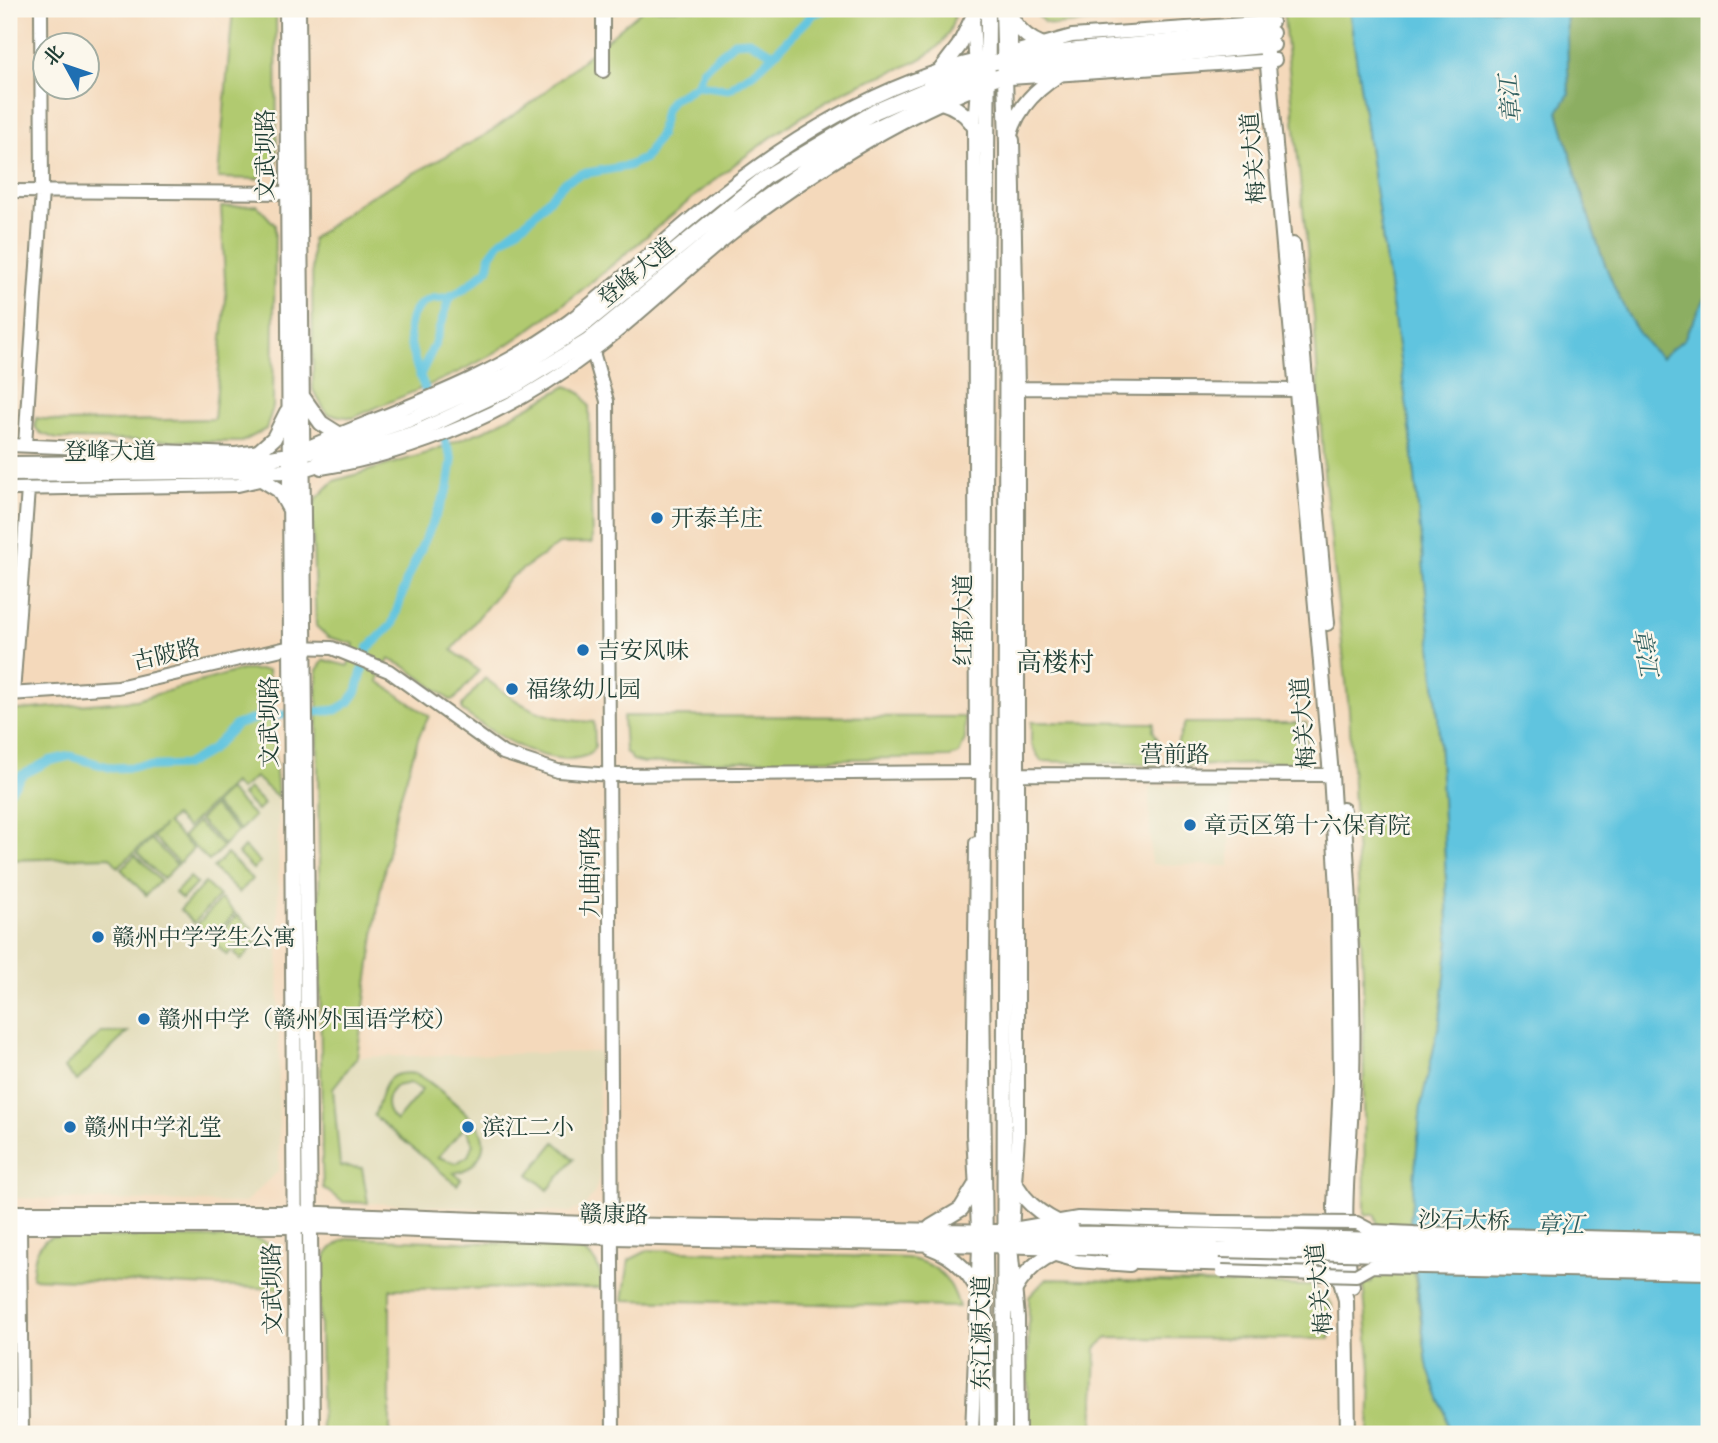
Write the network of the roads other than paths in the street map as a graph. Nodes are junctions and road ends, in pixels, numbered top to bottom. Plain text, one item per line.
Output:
1 (41, 9) edge
2 (287, 9) edge
3 (298, 9) edge
4 (603, 9) edge
5 (988, 9) edge
6 (1008, 11) edge
7 (974, 12) edge
8 (1269, 27) edge
9 (1041, 44) junction
10 (1080, 56) junction
11 (1271, 61) junction
12 (1008, 66) junction
13 (943, 70) junction
14 (603, 71) dead end
15 (982, 72) junction
16 (1057, 75) junction
17 (934, 97) junction
18 (974, 124) junction
19 (1012, 125) junction
20 (1007, 143) junction
21 (988, 158) junction
22 (9, 191) edge
23 (42, 191) junction
24 (294, 193) junction
25 (583, 335) junction
26 (1018, 388) junction
27 (1301, 390) junction
28 (296, 398) junction
29 (470, 402) junction
30 (411, 427) junction
31 (342, 437) junction
32 (9, 445) edge
33 (25, 445) junction
34 (261, 451) junction
35 (342, 457) junction
36 (296, 462) junction
37 (9, 464) edge
38 (244, 468) junction
39 (322, 468) junction
40 (9, 474) edge
41 (264, 479) junction
42 (9, 489) edge
43 (28, 489) junction
44 (303, 503) junction
45 (291, 516) junction
46 (298, 647) junction
47 (11, 694) edge
48 (976, 772) junction
49 (1018, 774) junction
50 (611, 775) junction
51 (1331, 775) junction
52 (1005, 1146) junction
53 (984, 1151) junction
54 (1014, 1181) junction
55 (975, 1190) junction
56 (1335, 1206) junction
57 (9, 1213) edge
58 (301, 1220) junction
59 (1051, 1221) junction
60 (15, 1226) edge
61 (613, 1231) junction
62 (1008, 1231) junction
63 (1310, 1231) junction
64 (1341, 1231) junction
65 (1078, 1233) junction
66 (916, 1236) junction
67 (1218, 1236) junction
68 (981, 1239) junction
69 (1709, 1240) edge
70 (1008, 1247) junction
71 (1709, 1248) edge
72 (1076, 1249) junction
73 (1053, 1254) junction
74 (1709, 1262) edge
75 (1304, 1267) junction
76 (1343, 1267) junction
77 (1709, 1273) edge
78 (977, 1288) junction
79 (1014, 1290) junction
80 (1346, 1300) junction
81 (985, 1315) junction
82 (1004, 1317) junction
83 (22, 1434) edge
84 (296, 1434) edge
85 (312, 1434) edge
86 (613, 1434) edge
87 (972, 1434) edge
88 (987, 1434) edge
89 (1004, 1434) edge
90 (1019, 1434) edge
91 (1348, 1434) edge
92 (1357, 1434) edge

1 - 23 street
2 - 24 main road, 文武坝路
3 - 24 main road, 文武坝路
4 - 14 street
5 - 15 main road, 红都大道
6 - 9 main road
6 - 12 main road, 红都大道
7 - 13 main road
7 - 15 street
8 - 9 street
8 - 10 main road, 登峰大道
8 - 11 main road, 梅关大道
9 - 10 main road
9 - 12 street
10 - 12 main road, 登峰大道
10 - 16 main road
11 - 16 street
11 - 27 main road, 梅关大道
12 - 15 main road, 登峰大道
12 - 15 street
12 - 16 street
12 - 19 street
12 - 20 main road, 红都大道
13 - 15 street
13 - 17 main road
13 - 25 street
15 - 17 main road, 登峰大道
15 - 17 street
15 - 18 street
15 - 21 main road, 红都大道
16 - 19 main road
17 - 18 main road
17 - 25 street
17 - 25 main road, 登峰大道
18 - 21 main road
18 - 48 street
19 - 20 main road
19 - 26 street
20 - 52 main road, 红都大道
21 - 53 main road, 红都大道
22 - 23 street
23 - 24 street
23 - 33 street
24 - 28 main road, 文武坝路
25 - 29 main road, 登峰大道
25 - 29 street
25 - 50 street, 九曲河路
26 - 27 street
26 - 49 street
27 - 51 main road, 梅关大道
27 - 64 main road, 梅关大道
28 - 31 main road
28 - 34 main road
28 - 36 main road, 文武坝路
29 - 30 main road, 登峰大道
29 - 30 street
30 - 31 main road, 登峰大道
30 - 35 main road, 登峰大道
30 - 39 street
31 - 36 main road, 登峰大道
32 - 33 street
33 - 34 street
34 - 36 street
34 - 38 main road
35 - 36 main road, 登峰大道
35 - 39 main road
36 - 38 main road, 登峰大道
36 - 39 street
36 - 41 street
36 - 44 main road, 文武坝路
36 - 45 main road, 文武坝路
37 - 38 main road, 登峰大道
38 - 40 main road, 登峰大道
38 - 41 main road
39 - 44 main road
41 - 43 street
41 - 45 main road
42 - 43 street
43 - 47 street
44 - 46 main road, 文武坝路
45 - 46 main road, 文武坝路
46 - 47 street, 古陂路
46 - 50 street, 古陂路
46 - 58 main road, 文武坝路
48 - 50 street, 古陂路
48 - 55 street
49 - 51 street, 营前路
49 - 54 street
50 - 61 street, 九曲河路
51 - 56 main road, 梅关大道
52 - 54 main road
52 - 62 main road, 红都大道
53 - 55 main road
53 - 68 main road, 红都大道
54 - 59 main road
54 - 62 street
55 - 66 main road
55 - 68 street
56 - 63 main road
56 - 64 main road, 梅关大道
57 - 58 main road, 赣康路
58 - 60 main road, 赣康路
58 - 61 main road, 赣康路
58 - 84 main road, 文武坝路
58 - 85 main road, 文武坝路
59 - 62 street
59 - 65 main road
59 - 67 street
60 - 83 street
61 - 66 main road, 赣康路
61 - 86 street, 九曲河路
62 - 65 main road, 赣康路
62 - 68 main road, 赣康路
62 - 70 main road, 东江源大道
63 - 64 main road
63 - 65 main road
64 - 76 main road, 梅关大道
65 - 67 main road, 赣康路
66 - 68 main road, 赣康路
66 - 78 main road
67 - 69 street, bridge
67 - 71 main road, 沙石大桥, bridge
67 - 72 main road, 赣康路
67 - 74 main road, 沙石大桥, bridge
68 - 70 main road, 赣康路
68 - 78 street
68 - 81 main road, 东江源大道
70 - 72 main road, 赣康路
70 - 73 street
70 - 79 street
70 - 82 main road, 东江源大道
72 - 73 main road
72 - 75 main road
73 - 77 street, bridge
73 - 79 main road
75 - 76 main road
75 - 80 main road
76 - 80 main road, 梅关大道
76 - 92 main road, 梅关大道
78 - 81 main road
78 - 87 street
79 - 82 main road
79 - 90 street
80 - 91 main road, 梅关大道
81 - 88 main road, 东江源大道
82 - 89 main road, 东江源大道

